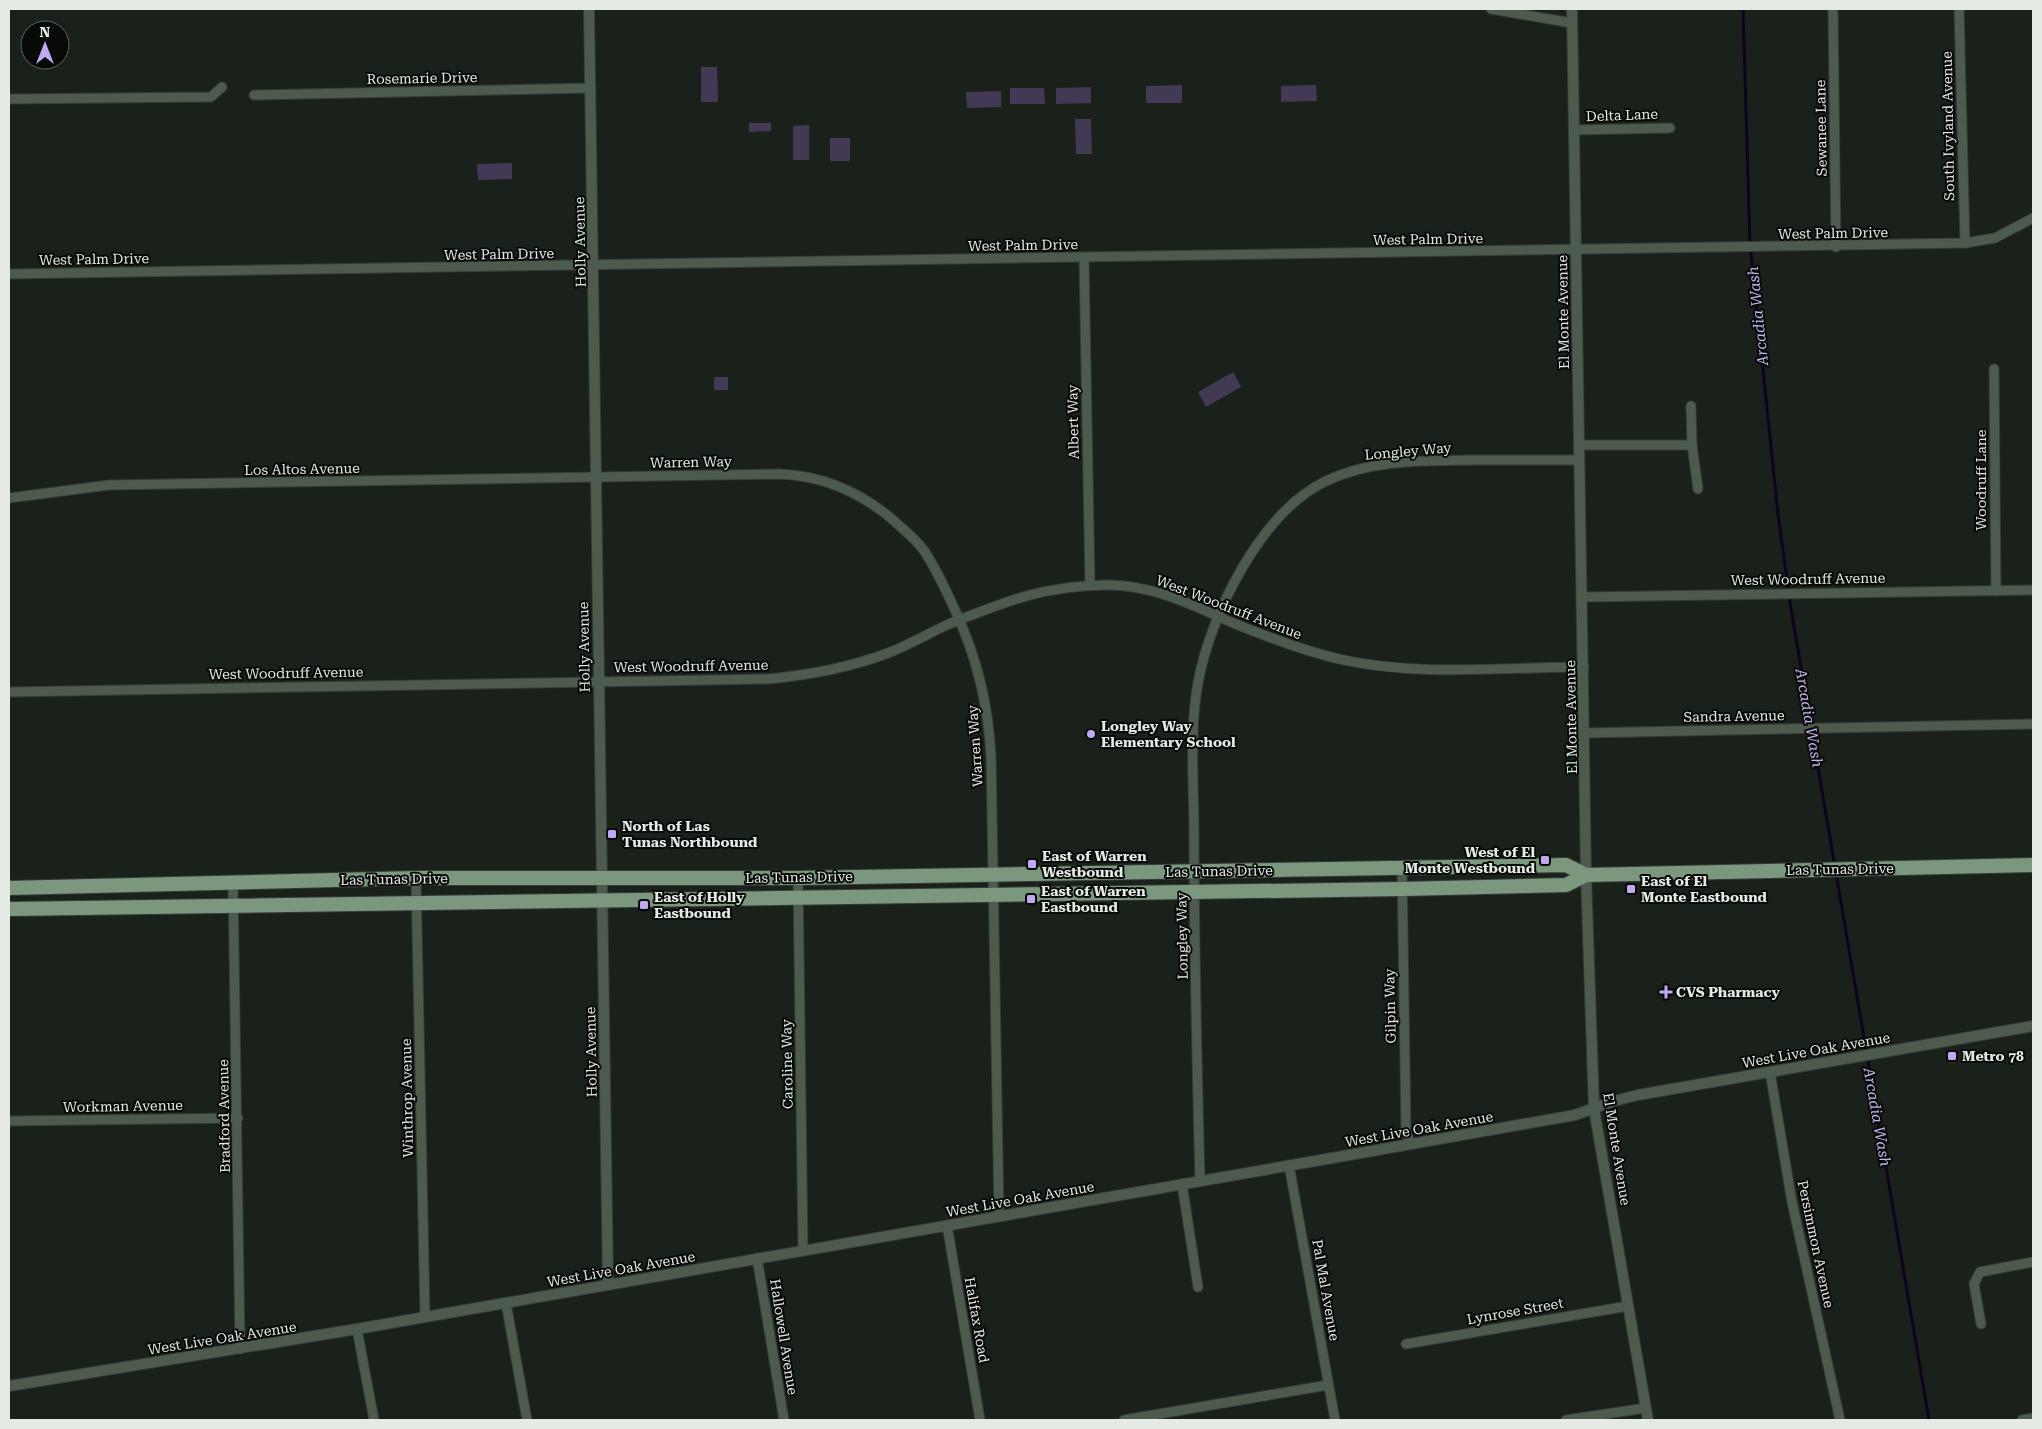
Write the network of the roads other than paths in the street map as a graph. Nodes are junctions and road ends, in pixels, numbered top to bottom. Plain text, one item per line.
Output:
1 (588, 9) edge
2 (1491, 9) edge
3 (1572, 9) edge
4 (1833, 9) edge
5 (1959, 9) edge
6 (1572, 23) junction
7 (222, 87) dead end
8 (591, 88) junction
9 (254, 95) dead end
10 (9, 99) edge
11 (1670, 128) dead end
12 (1575, 130) junction
13 (2033, 218) edge
14 (1965, 243) junction
15 (1836, 247) junction
16 (1576, 250) junction
17 (1084, 258) junction
18 (594, 266) junction
19 (9, 274) edge
20 (1994, 369) dead end
21 (1691, 406) dead end
22 (1692, 445) junction
23 (1579, 446) junction
24 (1579, 460) junction
25 (596, 478) junction
26 (1698, 489) dead end
27 (9, 498) edge
28 (1090, 585) junction
29 (2033, 590) edge
30 (1996, 591) junction
31 (1583, 597) junction
32 (1218, 616) junction
33 (960, 620) junction
34 (1584, 666) junction
35 (599, 682) junction
36 (9, 692) edge
37 (2033, 724) edge
38 (1585, 733) junction
39 (2033, 865) edge
40 (1402, 868) junction
41 (1194, 872) junction
42 (1586, 875) junction
43 (994, 876) junction
44 (602, 877) junction
45 (416, 878) junction
46 (798, 878) junction
47 (233, 883) junction
48 (9, 888) edge
49 (1402, 889) junction
50 (1195, 890) junction
51 (994, 894) junction
52 (798, 898) junction
53 (602, 900) junction
54 (416, 902) junction
55 (234, 905) junction
56 (9, 909) edge
57 (2033, 1026) edge
58 (1770, 1072) junction
59 (1594, 1109) junction
60 (238, 1118) junction
61 (9, 1121) edge
62 (1410, 1144) junction
63 (1289, 1165) junction
64 (1200, 1181) junction
65 (1182, 1184) junction
66 (999, 1215) junction
67 (947, 1225) junction
68 (803, 1251) junction
69 (757, 1258) junction
70 (2033, 1262) edge
71 (608, 1285) junction
72 (1198, 1287) dead end
73 (506, 1303) junction
74 (1628, 1306) junction
75 (426, 1316) junction
76 (1981, 1324) dead end
77 (357, 1329) junction
78 (1406, 1344) dead end
79 (240, 1349) junction
80 (1328, 1384) junction
81 (9, 1386) edge
82 (1646, 1408) junction
83 (2033, 1418) edge
84 (374, 1420) edge
85 (528, 1420) edge
86 (784, 1420) edge
87 (980, 1420) edge
88 (1124, 1420) edge
89 (1335, 1420) edge
90 (1566, 1420) edge
91 (1648, 1420) edge
92 (1840, 1420) edge
93 (2022, 1420) edge

1 - 8 street, Holly Avenue
2 - 6 street
3 - 6 street, El Monte Avenue
4 - 15 street, Sewanee Lane
5 - 14 street, South Ivyland Avenue
6 - 12 street, El Monte Avenue
7 - 10 street
8 - 9 street, Rosemarie Drive
8 - 18 street, Holly Avenue
11 - 12 street, Delta Lane
12 - 16 street, El Monte Avenue
13 - 14 street, West Palm Drive
14 - 15 street, West Palm Drive
15 - 16 street, West Palm Drive
16 - 17 street, West Palm Drive
16 - 23 street, El Monte Avenue
17 - 18 street, West Palm Drive
17 - 28 street, Albert Way
18 - 19 street, West Palm Drive
18 - 25 street, Holly Avenue
20 - 30 street, Woodruff Lane
21 - 22 street
22 - 23 street
22 - 26 street
23 - 24 street, El Monte Avenue
24 - 31 street, El Monte Avenue
24 - 32 street, Longley Way
25 - 27 street, Los Altos Avenue
25 - 33 street, Warren Way
25 - 35 street, Holly Avenue
28 - 32 street, West Woodruff Avenue
28 - 33 street, West Woodruff Avenue
29 - 30 street, West Woodruff Avenue
30 - 31 street, West Woodruff Avenue
31 - 34 street, El Monte Avenue
32 - 34 street, West Woodruff Avenue
32 - 41 street, Longley Way
33 - 35 street, West Woodruff Avenue
33 - 43 street, Warren Way
34 - 38 street, El Monte Avenue
35 - 36 street, West Woodruff Avenue
35 - 44 street, Holly Avenue
37 - 38 street, Sandra Avenue
38 - 42 street, El Monte Avenue
39 - 42 main road, Las Tunas Drive
40 - 41 main road, Las Tunas Drive
40 - 42 main road, Las Tunas Drive
40 - 49 street, Gilpin Way
41 - 43 main road, Las Tunas Drive
41 - 50 street, Longley Way
42 - 49 main road, Las Tunas Drive
42 - 59 street, El Monte Avenue
43 - 46 main road, Las Tunas Drive
43 - 51 street, Warren Way
44 - 45 main road, Las Tunas Drive
44 - 46 main road, Las Tunas Drive
44 - 53 street, Holly Avenue
45 - 47 main road, Las Tunas Drive
45 - 54 street, Winthrop Avenue
46 - 52 street, Caroline Way
47 - 48 main road, Las Tunas Drive
47 - 55 street, Bradford Avenue
49 - 50 main road, Las Tunas Drive
49 - 62 street, Gilpin Way
50 - 51 main road, Las Tunas Drive
50 - 64 street, Longley Way
51 - 52 main road, Las Tunas Drive
51 - 66 street, Warren Way
52 - 53 main road, Las Tunas Drive
52 - 68 street, Caroline Way
53 - 54 main road, Las Tunas Drive
53 - 71 street, Holly Avenue
54 - 55 main road, Las Tunas Drive
54 - 75 street, Winthrop Avenue
55 - 56 main road, Las Tunas Drive
55 - 60 street, Bradford Avenue
57 - 58 street, West Live Oak Avenue
58 - 59 street, West Live Oak Avenue
58 - 92 street, Persimmon Avenue
59 - 62 street, West Live Oak Avenue
59 - 74 street, El Monte Avenue
60 - 61 street, Workman Avenue
60 - 79 street, Bradford Avenue
62 - 63 street, West Live Oak Avenue
63 - 64 street, West Live Oak Avenue
63 - 80 street, Pal Mal Avenue
64 - 65 street, West Live Oak Avenue
65 - 66 street, West Live Oak Avenue
65 - 72 street
66 - 67 street, West Live Oak Avenue
67 - 68 street, West Live Oak Avenue
67 - 87 street, Halifax Road
68 - 69 street, West Live Oak Avenue
69 - 71 street, West Live Oak Avenue
69 - 86 street, Hallowell Avenue
70 - 76 street
71 - 73 street, West Live Oak Avenue
73 - 75 street, West Live Oak Avenue
73 - 85 street
74 - 78 street, Lynrose Street
74 - 82 street, El Monte Avenue
75 - 77 street, West Live Oak Avenue
77 - 79 street, West Live Oak Avenue
77 - 84 street
79 - 81 street, West Live Oak Avenue
80 - 88 street
80 - 89 street, Pal Mal Avenue
82 - 90 street
82 - 91 street, El Monte Avenue
83 - 93 street

